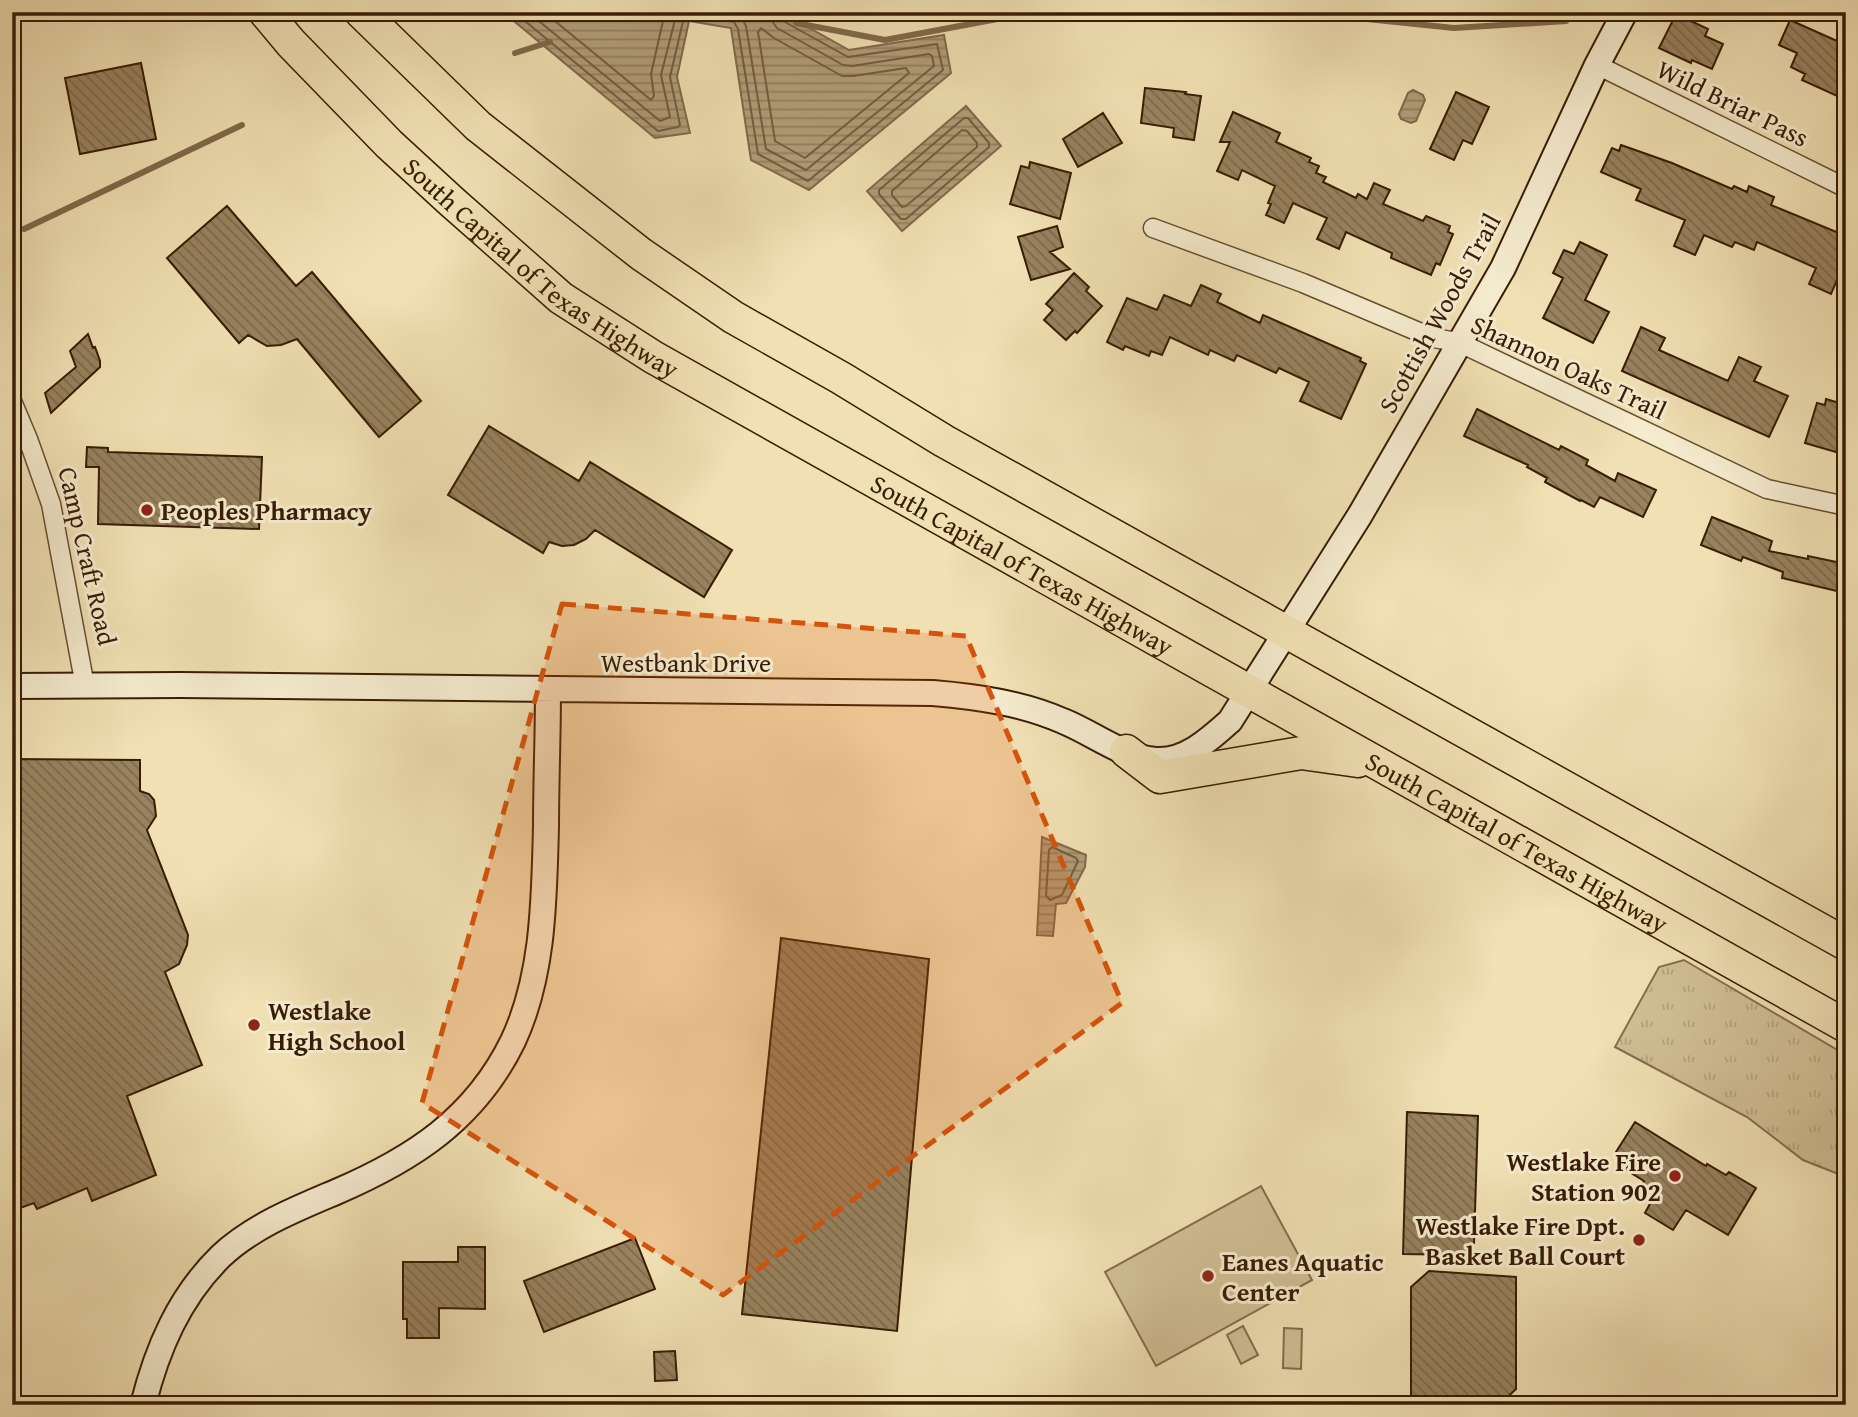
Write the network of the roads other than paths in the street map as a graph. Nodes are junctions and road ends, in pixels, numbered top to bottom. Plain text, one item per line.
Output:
1 (265, 12) edge
2 (361, 12) edge
3 (1625, 12) edge
4 (1597, 65) junction
5 (1846, 188) edge
6 (1153, 228) dead end
7 (1458, 342) junction
8 (12, 401) edge
9 (1846, 506) edge
10 (1286, 632) junction
11 (12, 686) edge
12 (85, 686) junction
13 (548, 690) junction
14 (1249, 692) junction
15 (1126, 751) junction
16 (1378, 764) junction
17 (1846, 944) edge
18 (1846, 1026) edge
19 (146, 1394) edge

1 - 14 highway, South Capital of Texas Highway
2 - 10 highway
3 - 4 street, Scottish Woods Trail
4 - 5 street, Wild Briar Pass
4 - 7 street, Scottish Woods Trail
6 - 7 street, Shannon Oaks Trail
7 - 9 street, Shannon Oaks Trail
7 - 10 street, Scottish Woods Trail
8 - 12 street, Camp Craft Road
10 - 14 street, Westbank Drive
10 - 17 highway
11 - 12 street, Westbank Drive
12 - 13 street, Westbank Drive
13 - 15 street, Westbank Drive
13 - 19 street
14 - 15 street, Westbank Drive
14 - 16 highway, South Capital of Texas Highway
15 - 16 highway
16 - 18 highway, South Capital of Texas Highway

